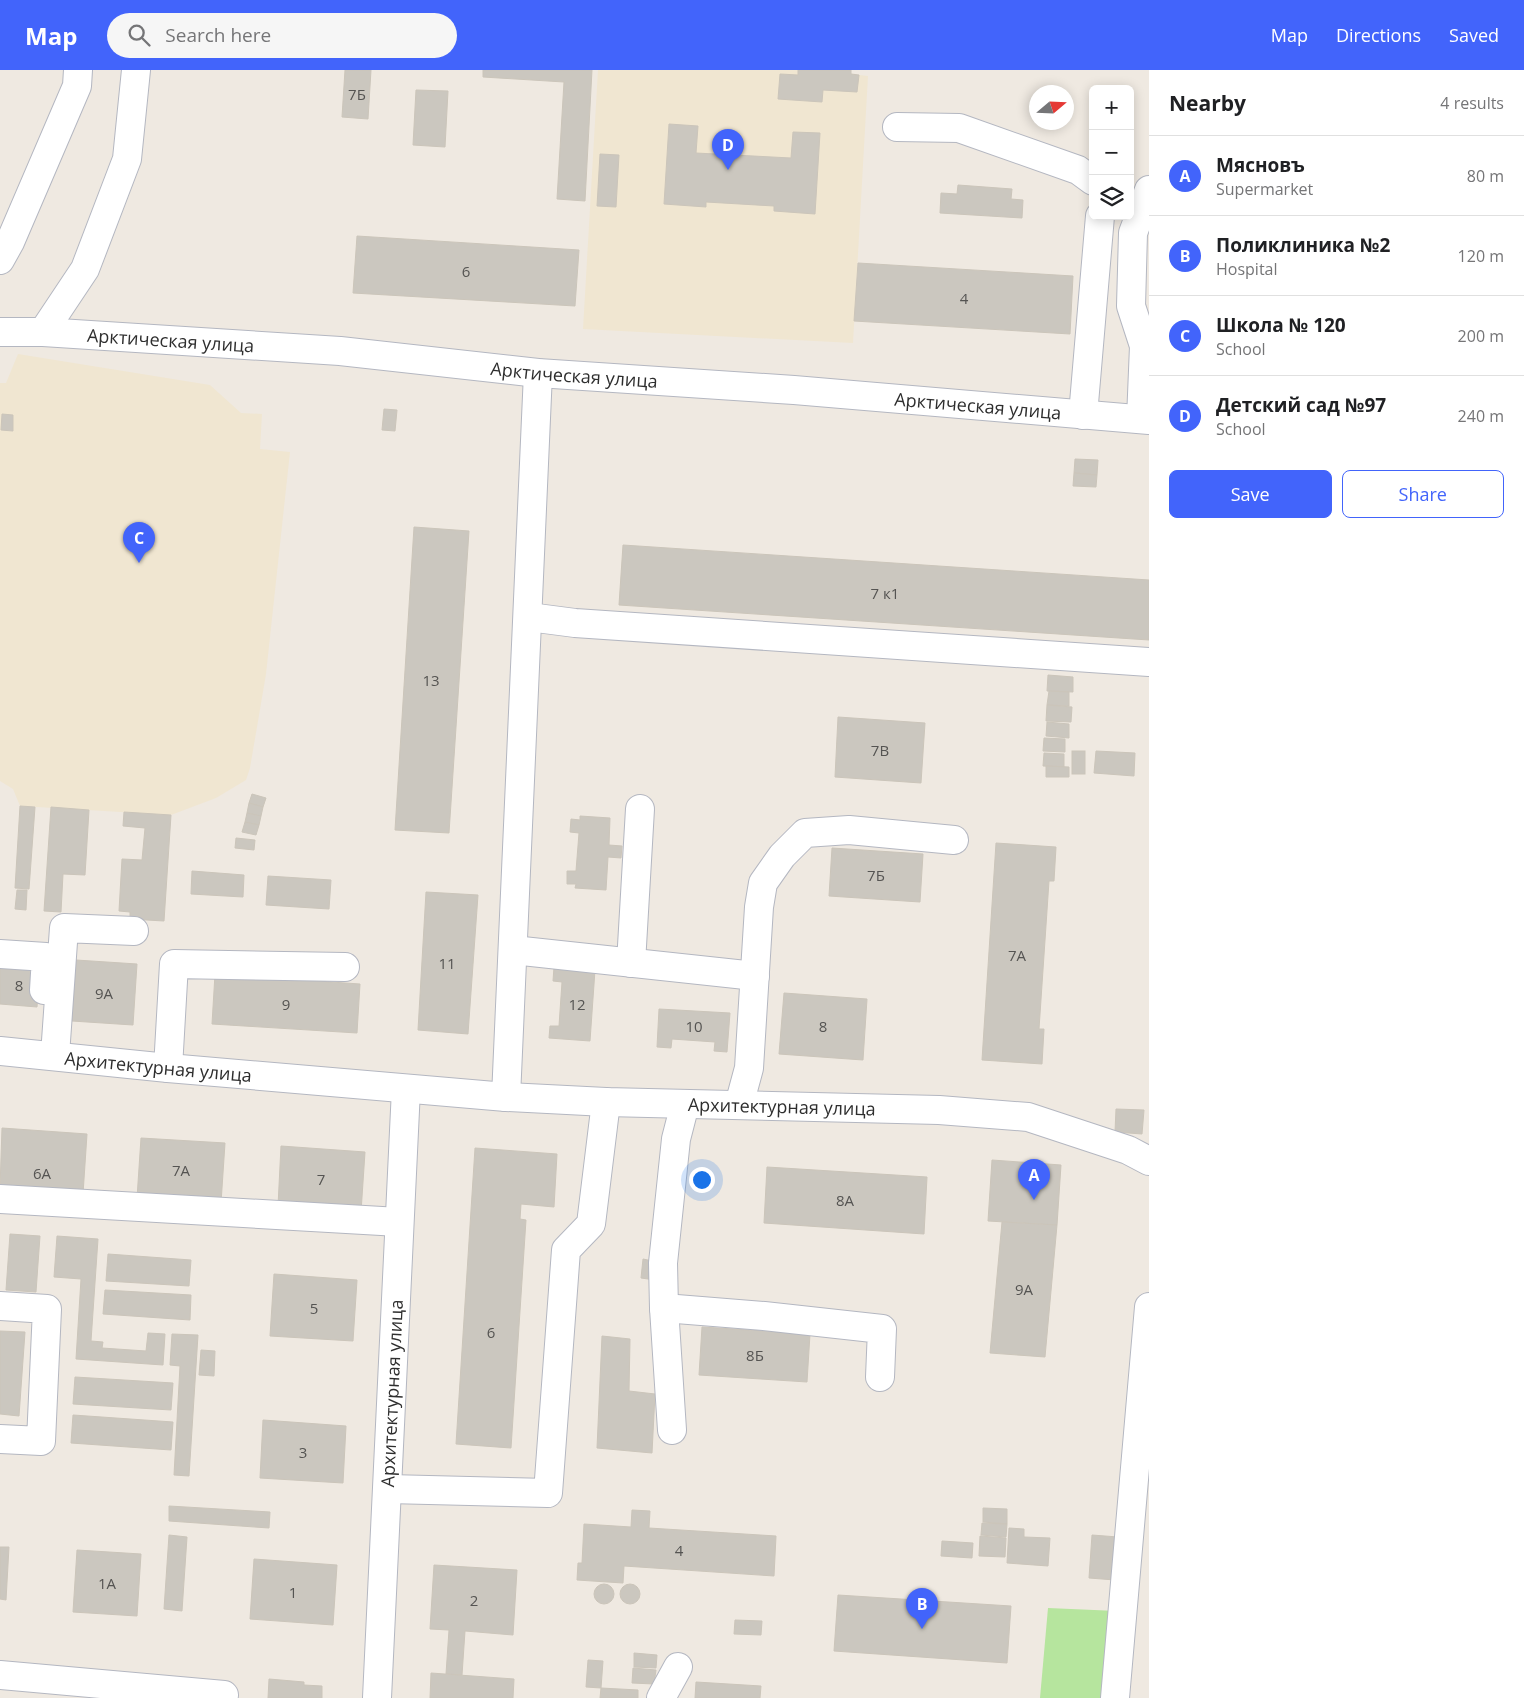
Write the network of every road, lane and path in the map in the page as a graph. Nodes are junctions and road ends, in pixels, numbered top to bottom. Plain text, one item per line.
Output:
1 (78, 70) edge
2 (136, 70) edge
3 (896, 127) dead end
4 (1089, 178) edge
5 (1149, 190) edge
6 (1100, 220) edge
7 (0, 260) edge
8 (0, 332) edge
9 (43, 332) junction
10 (1147, 346) edge
11 (538, 373) junction
12 (1083, 415) junction
13 (1145, 420) edge
14 (529, 617) junction
15 (1149, 662) edge
16 (640, 809) dead end
17 (954, 840) dead end
18 (134, 931) dead end
19 (513, 950) junction
20 (0, 954) edge
21 (632, 962) junction
22 (345, 968) dead end
23 (755, 976) junction
24 (0, 1051) edge
25 (48, 1055) junction
26 (168, 1068) junction
27 (406, 1089) junction
28 (506, 1097) junction
29 (606, 1102) junction
30 (685, 1104) junction
31 (739, 1105) junction
32 (1149, 1161) edge
33 (0, 1199) edge
34 (399, 1222) junction
35 (0, 1306) edge
36 (1149, 1307) edge
37 (664, 1308) junction
38 (880, 1376) dead end
39 (672, 1430) dead end
40 (0, 1439) edge
41 (388, 1490) junction
42 (678, 1667) dead end
43 (0, 1674) edge
44 (224, 1695) dead end
45 (377, 1698) edge
46 (661, 1698) edge
47 (1115, 1698) edge

1 - 7 street
2 - 9 street
3 - 4 street
5 - 10 street
6 - 12 street
8 - 9 street, Арктическая улица
9 - 11 street, Арктическая улица
10 - 13 street
11 - 12 street, Арктическая улица
11 - 14 street
12 - 13 street, Арктическая улица
14 - 15 street
14 - 19 street
16 - 21 street
17 - 23 street
18 - 25 street
19 - 21 street
19 - 28 street
20 - 25 street
21 - 23 street
22 - 26 street
23 - 31 street
24 - 25 street, Архитектурная улица
25 - 26 street, Архитектурная улица
26 - 27 street, Архитектурная улица
27 - 28 street, Архитектурная улица
27 - 34 street, Архитектурная улица
28 - 29 street, Архитектурная улица
29 - 30 street, Архитектурная улица
29 - 41 street
30 - 31 street, Архитектурная улица
30 - 37 street
31 - 32 street, Архитектурная улица
33 - 34 street
34 - 41 street, Архитектурная улица
35 - 40 street
36 - 47 street
37 - 38 street
37 - 39 street
41 - 45 street, Архитектурная улица
42 - 46 street
43 - 44 street

